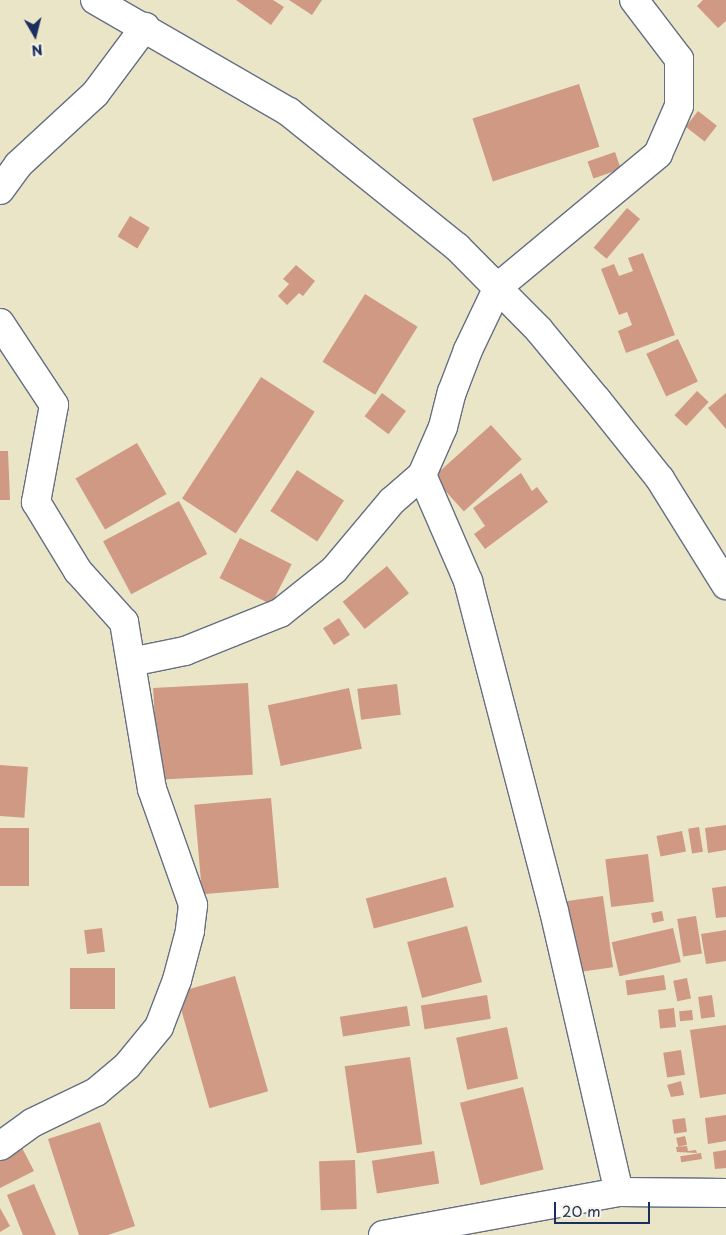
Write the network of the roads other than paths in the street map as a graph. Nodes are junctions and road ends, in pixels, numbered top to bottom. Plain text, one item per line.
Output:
1 (95, 0) edge
2 (634, 0) edge
3 (146, 27) junction
4 (0, 190) edge
5 (498, 287) junction
6 (0, 323) edge
7 (422, 475) junction
8 (726, 586) edge
9 (131, 662) junction
10 (0, 1146) edge
11 (619, 1192) junction
12 (726, 1193) edge
13 (383, 1235) edge

1 - 3 street
2 - 5 street
3 - 4 street
3 - 5 street
5 - 7 street
5 - 8 street
6 - 9 street
7 - 9 street
7 - 11 street
9 - 10 street
11 - 12 street
11 - 13 street

